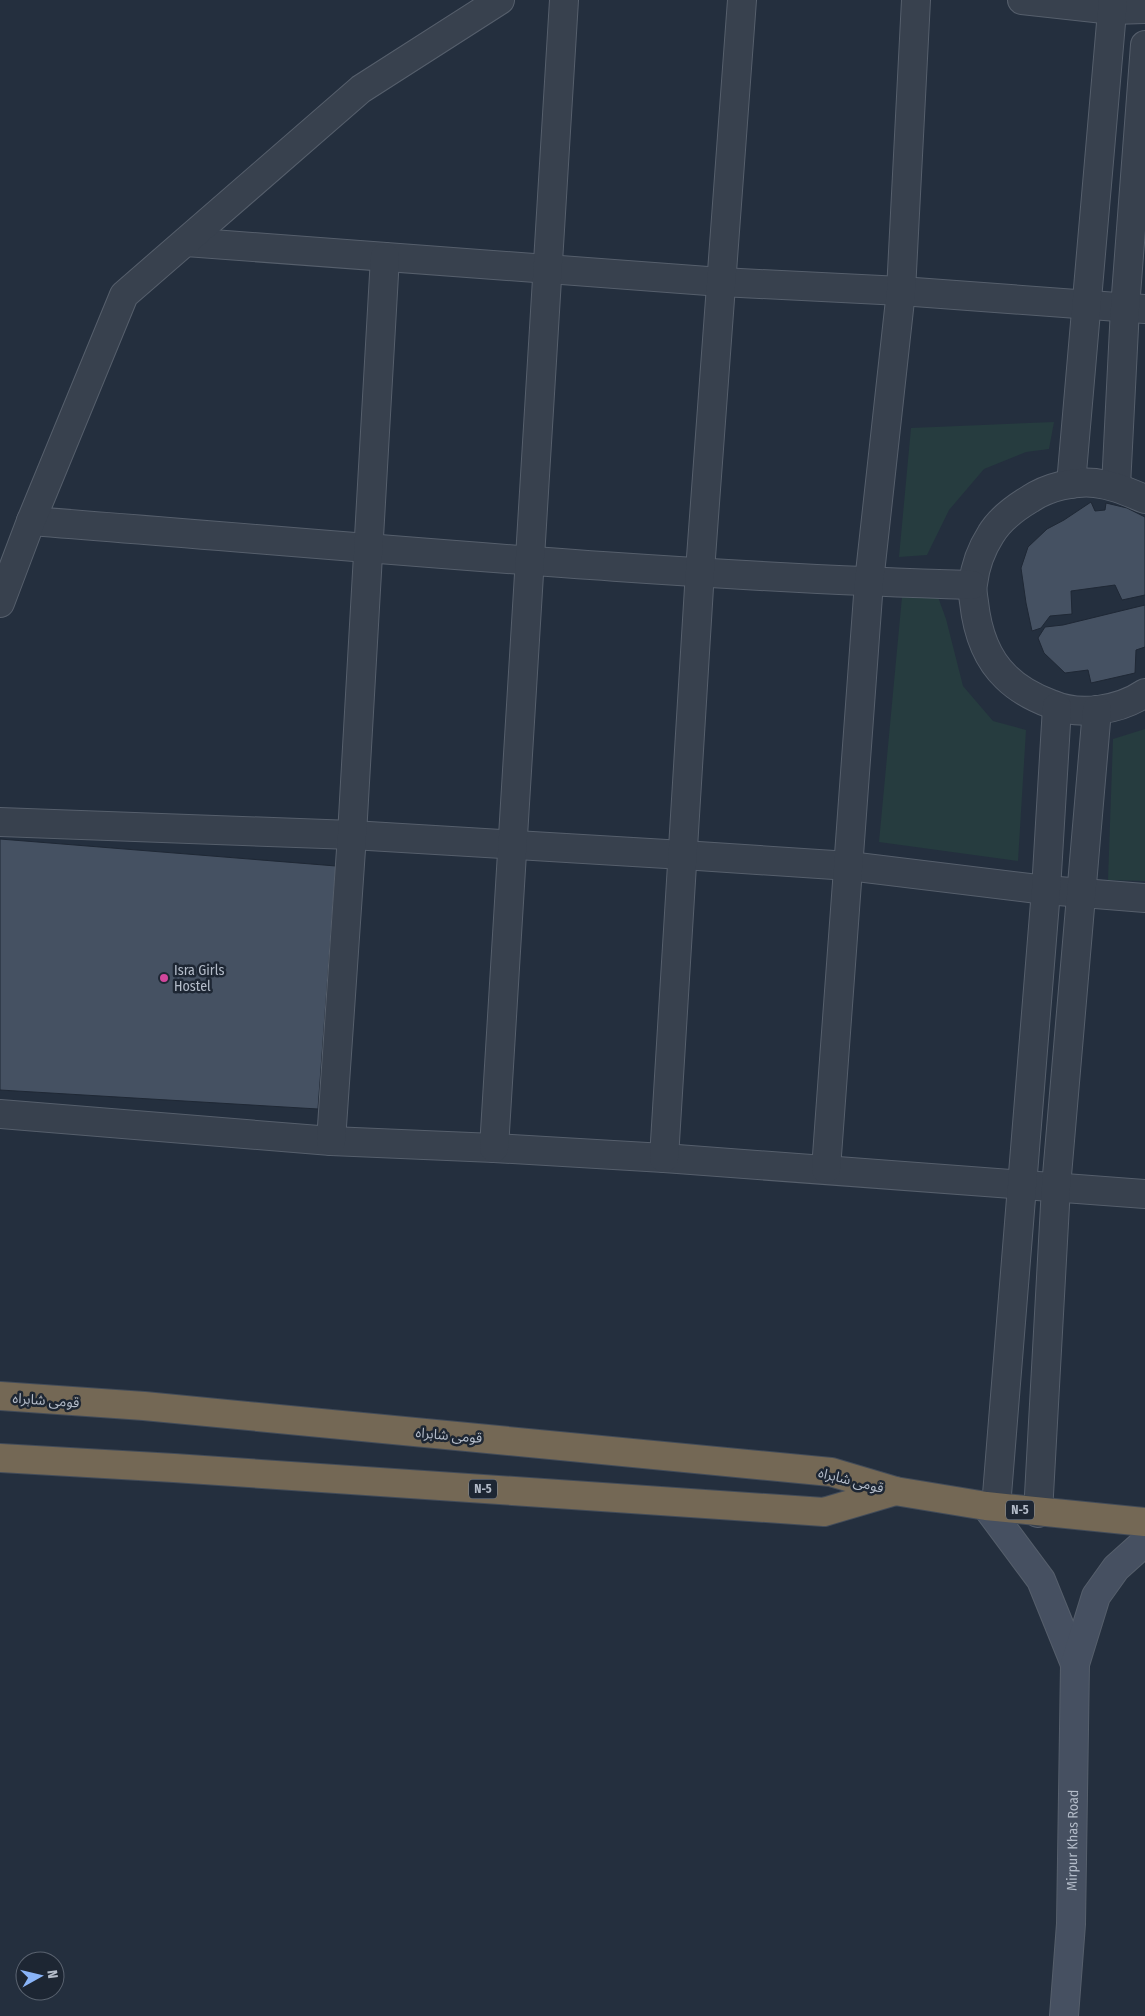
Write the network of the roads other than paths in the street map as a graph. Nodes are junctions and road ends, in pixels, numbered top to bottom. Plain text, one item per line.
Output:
1 (500, 0) edge
2 (564, 0) edge
3 (742, 0) edge
4 (916, 0) edge
5 (1022, 0) edge
6 (1113, 5) edge
7 (1145, 9) edge
8 (1145, 45) edge
9 (186, 242) junction
10 (385, 257) junction
11 (548, 269) junction
12 (721, 282) junction
13 (901, 291) junction
14 (1087, 305) junction
15 (1135, 308) edge
16 (1071, 484) junction
17 (1116, 486) junction
18 (1145, 499) edge
19 (30, 521) junction
20 (368, 547) junction
21 (530, 561) junction
22 (700, 571) junction
23 (869, 582) junction
24 (972, 585) junction
25 (0, 604) edge
26 (1145, 693) edge
27 (1057, 707) junction
28 (1097, 710) junction
29 (0, 822) edge
30 (352, 835) junction
31 (512, 845) junction
32 (684, 854) junction
33 (849, 866) junction
34 (1046, 890) junction
35 (1080, 892) junction
36 (1145, 898) edge
37 (0, 1114) edge
38 (331, 1141) junction
39 (494, 1148) junction
40 (664, 1158) junction
41 (826, 1169) junction
42 (1021, 1186) junction
43 (1056, 1188) junction
44 (1145, 1194) edge
45 (0, 1396) edge
46 (0, 1458) edge
47 (895, 1491) junction
48 (991, 1507) junction
49 (1038, 1513) junction
50 (1145, 1522) edge
51 (1145, 1542) edge
52 (1075, 1664) junction
53 (1064, 2016) edge

1 - 9 street
2 - 11 street
3 - 12 street
4 - 13 street
5 - 6 street
6 - 7 street
6 - 14 street
8 - 15 street
9 - 10 street
9 - 19 street
10 - 11 street
10 - 20 street
11 - 12 street
11 - 21 street
12 - 13 street
12 - 22 street
13 - 14 street
13 - 23 street
14 - 15 street
14 - 16 street
15 - 17 street
16 - 17 street
16 - 24 street
17 - 18 street
19 - 20 street
19 - 25 street
20 - 21 street
20 - 30 street
21 - 22 street
21 - 31 street
22 - 23 street
22 - 32 street
23 - 24 street
23 - 33 street
24 - 27 street
26 - 28 street
27 - 28 street
27 - 34 street
28 - 35 street
29 - 30 street
30 - 31 street
30 - 38 street
31 - 32 street
31 - 39 street
32 - 33 street
32 - 40 street
33 - 34 street
33 - 41 street
34 - 35 street
34 - 42 street
35 - 36 street
35 - 43 street
37 - 38 street
38 - 39 street
39 - 40 street
40 - 41 street
41 - 42 street
42 - 43 street
42 - 48 street
43 - 44 street
43 - 49 street
45 - 47 highway, قومی شاہراہ / N-5
46 - 47 highway, قومی شاہراہ / N-5
47 - 48 highway, قومی شاہراہ / N-5
48 - 49 highway, قومی شاہراہ / N-5
48 - 52 main road
49 - 50 highway, قومی شاہراہ / N-5
51 - 52 main road
52 - 53 main road, Mirpur Khas Road

